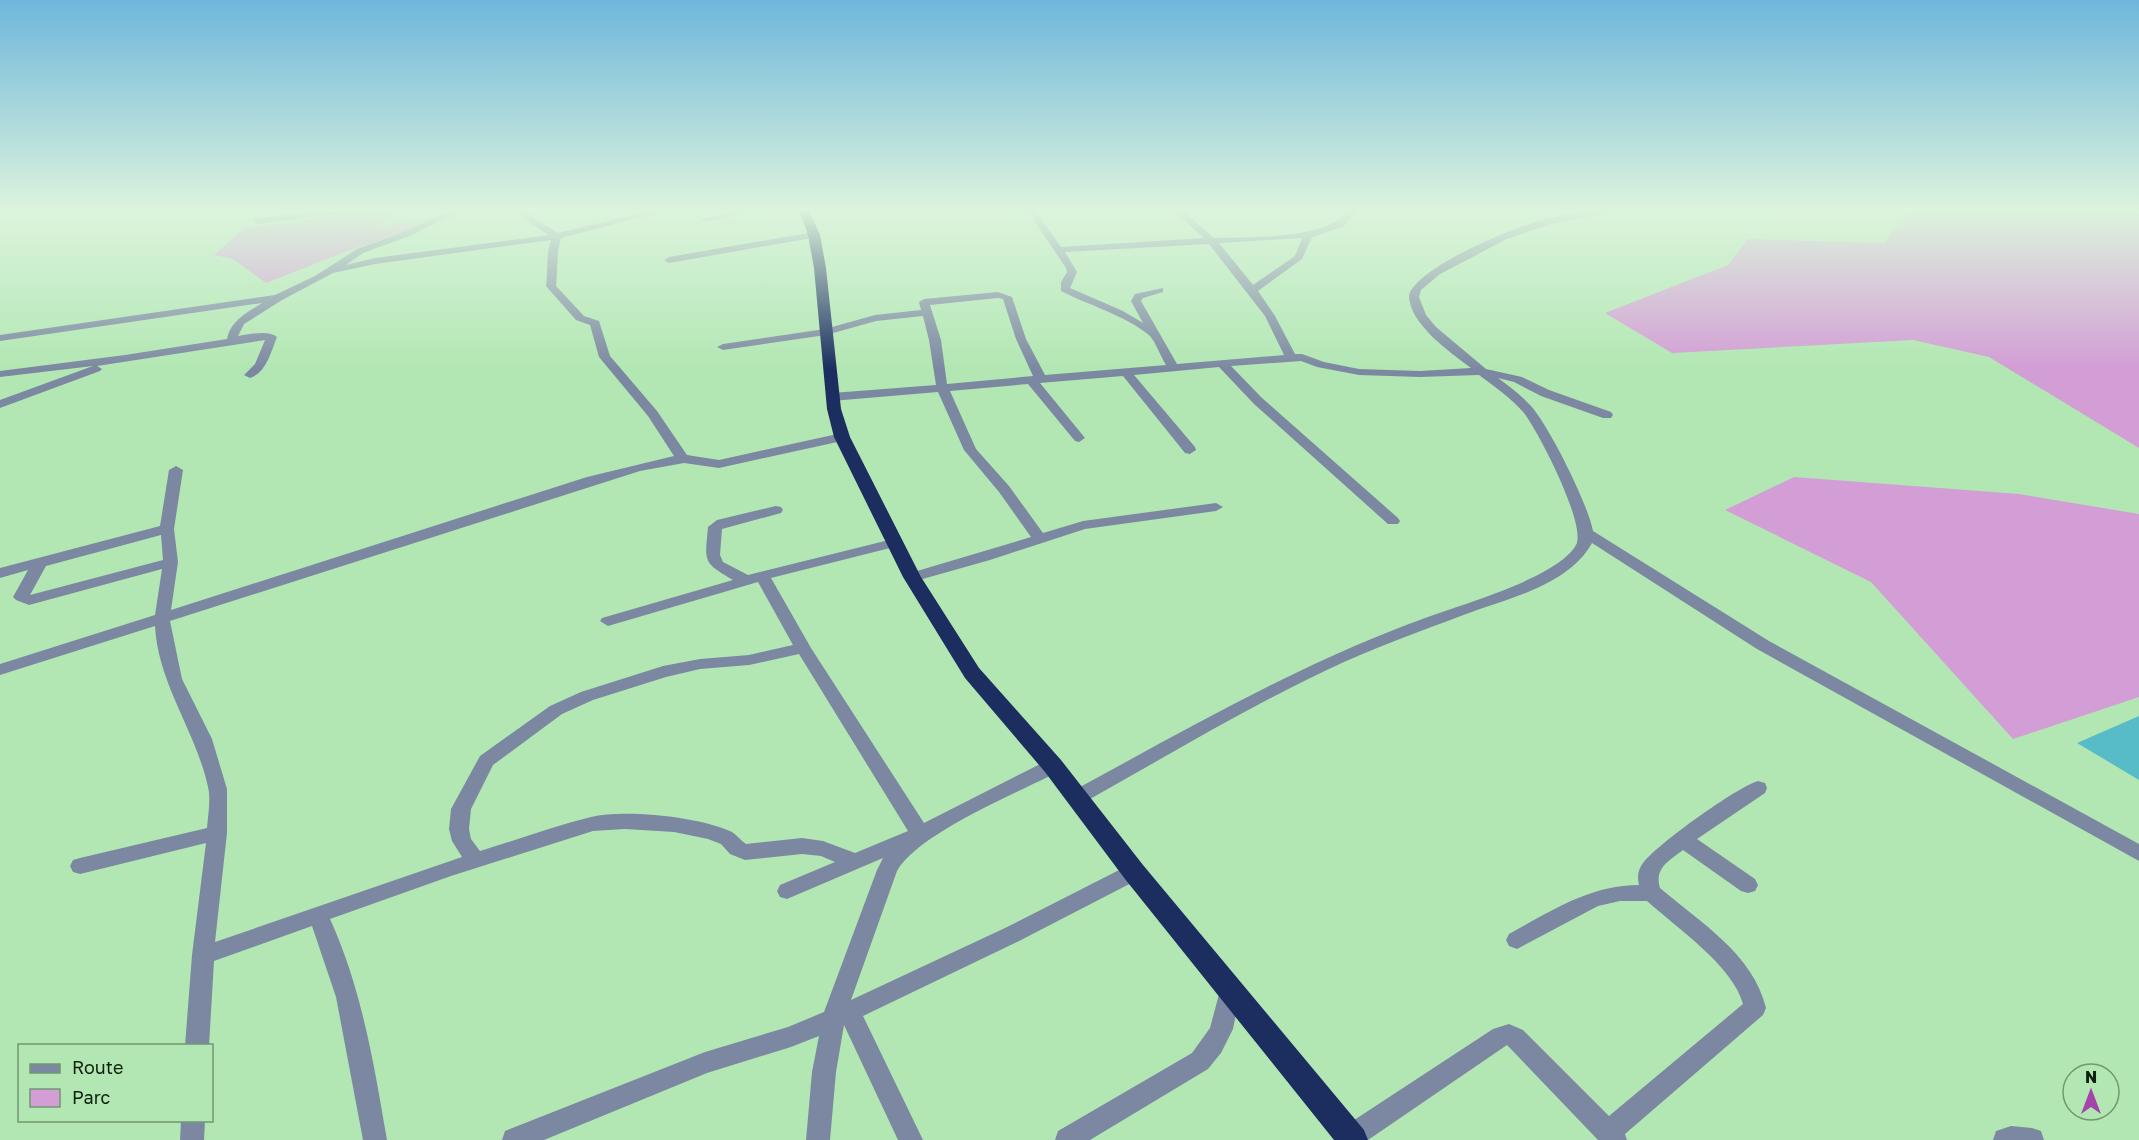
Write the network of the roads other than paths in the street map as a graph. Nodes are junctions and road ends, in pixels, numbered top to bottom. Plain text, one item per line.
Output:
1 (342, 263) edge
2 (365, 263) edge
3 (554, 263) edge
4 (819, 263) edge
5 (1066, 263) edge
6 (1230, 263) edge
7 (1289, 263) edge
8 (1456, 263) edge
9 (330, 271) junction
10 (1159, 290) dead end
11 (1252, 291) junction
12 (278, 298) junction
13 (926, 313) junction
14 (826, 332) junction
15 (1154, 334) junction
16 (0, 338) edge
17 (232, 340) junction
18 (723, 347) dead end
19 (1291, 357) junction
20 (124, 359) junction
21 (1222, 364) junction
22 (1173, 368) junction
23 (1481, 371) junction
24 (1126, 372) junction
25 (0, 374) edge
26 (250, 375) dead end
27 (1036, 380) junction
28 (942, 387) junction
29 (832, 398) junction
30 (0, 404) edge
31 (1607, 415) dead end
32 (842, 437) junction
33 (1079, 438) dead end
34 (1190, 450) dead end
35 (682, 458) junction
36 (176, 470) dead end
37 (1216, 507) dead end
38 (776, 510) dead end
39 (1393, 521) dead end
40 (167, 529) junction
41 (1586, 533) junction
42 (1040, 539) junction
43 (893, 543) junction
44 (1580, 552) junction
45 (1620, 556) junction
46 (40, 562) junction
47 (171, 562) junction
48 (0, 573) edge
49 (912, 577) junction
50 (755, 579) junction
51 (162, 619) junction
52 (608, 621) dead end
53 (803, 648) junction
54 (0, 670) edge
55 (1053, 766) junction
56 (1758, 788) dead end
57 (1076, 798) junction
58 (217, 833) junction
59 (920, 834) junction
60 (1683, 839) junction
61 (2139, 854) edge
62 (476, 861) junction
63 (854, 861) junction
64 (80, 866) dead end
65 (1134, 872) junction
66 (1748, 885) dead end
67 (787, 891) dead end
68 (1652, 893) junction
69 (318, 916) junction
70 (1517, 940) dead end
71 (203, 955) junction
72 (1230, 990) junction
73 (841, 1015) junction
74 (198, 1044) edge
75 (193, 1122) edge
76 (1612, 1136) edge
77 (1352, 1139) edge
78 (192, 1140) edge
79 (375, 1140) edge
80 (514, 1140) edge
81 (818, 1140) edge
82 (911, 1140) edge
83 (1066, 1140) edge
84 (2005, 1140) edge
85 (2032, 1140) edge

1 - 9 street
2 - 9 street
3 - 35 street
4 - 14 highway
5 - 15 street
6 - 11 street
7 - 11 street
8 - 23 street
9 - 12 street
10 - 15 street
11 - 19 street
12 - 16 street
12 - 17 street
13 - 14 street
13 - 27 street
13 - 28 street
14 - 18 street
14 - 29 highway
15 - 22 street
17 - 20 street
17 - 26 street
19 - 21 street
19 - 23 street
20 - 25 street
20 - 30 street
21 - 22 street
21 - 39 street
22 - 24 street
23 - 31 street
23 - 41 street
24 - 27 street
24 - 34 street
27 - 28 street
27 - 33 street
28 - 29 street
28 - 42 street
29 - 32 highway
32 - 35 street
32 - 43 highway
35 - 51 street
36 - 40 street
37 - 42 street
38 - 50 street
40 - 46 street
40 - 47 street
41 - 44 street
41 - 45 street
42 - 49 street
43 - 49 highway
43 - 50 street
44 - 45 street
44 - 57 street
45 - 61 street
46 - 47 street
46 - 48 street
47 - 51 street
49 - 55 highway
50 - 52 street
50 - 53 street
51 - 54 street
51 - 58 street
53 - 59 street
53 - 62 street
55 - 57 highway
55 - 59 street
56 - 60 street
57 - 65 highway
58 - 64 street
58 - 71 street
59 - 63 street
59 - 73 street
60 - 66 street
60 - 68 street
62 - 63 street
62 - 69 street
63 - 67 street
65 - 72 highway
65 - 73 street
68 - 70 street
68 - 76 street
69 - 71 street
69 - 79 street
71 - 74 street
72 - 77 highway
72 - 83 street
73 - 80 street
73 - 81 street
73 - 82 street
75 - 78 street
76 - 77 street
84 - 85 street

